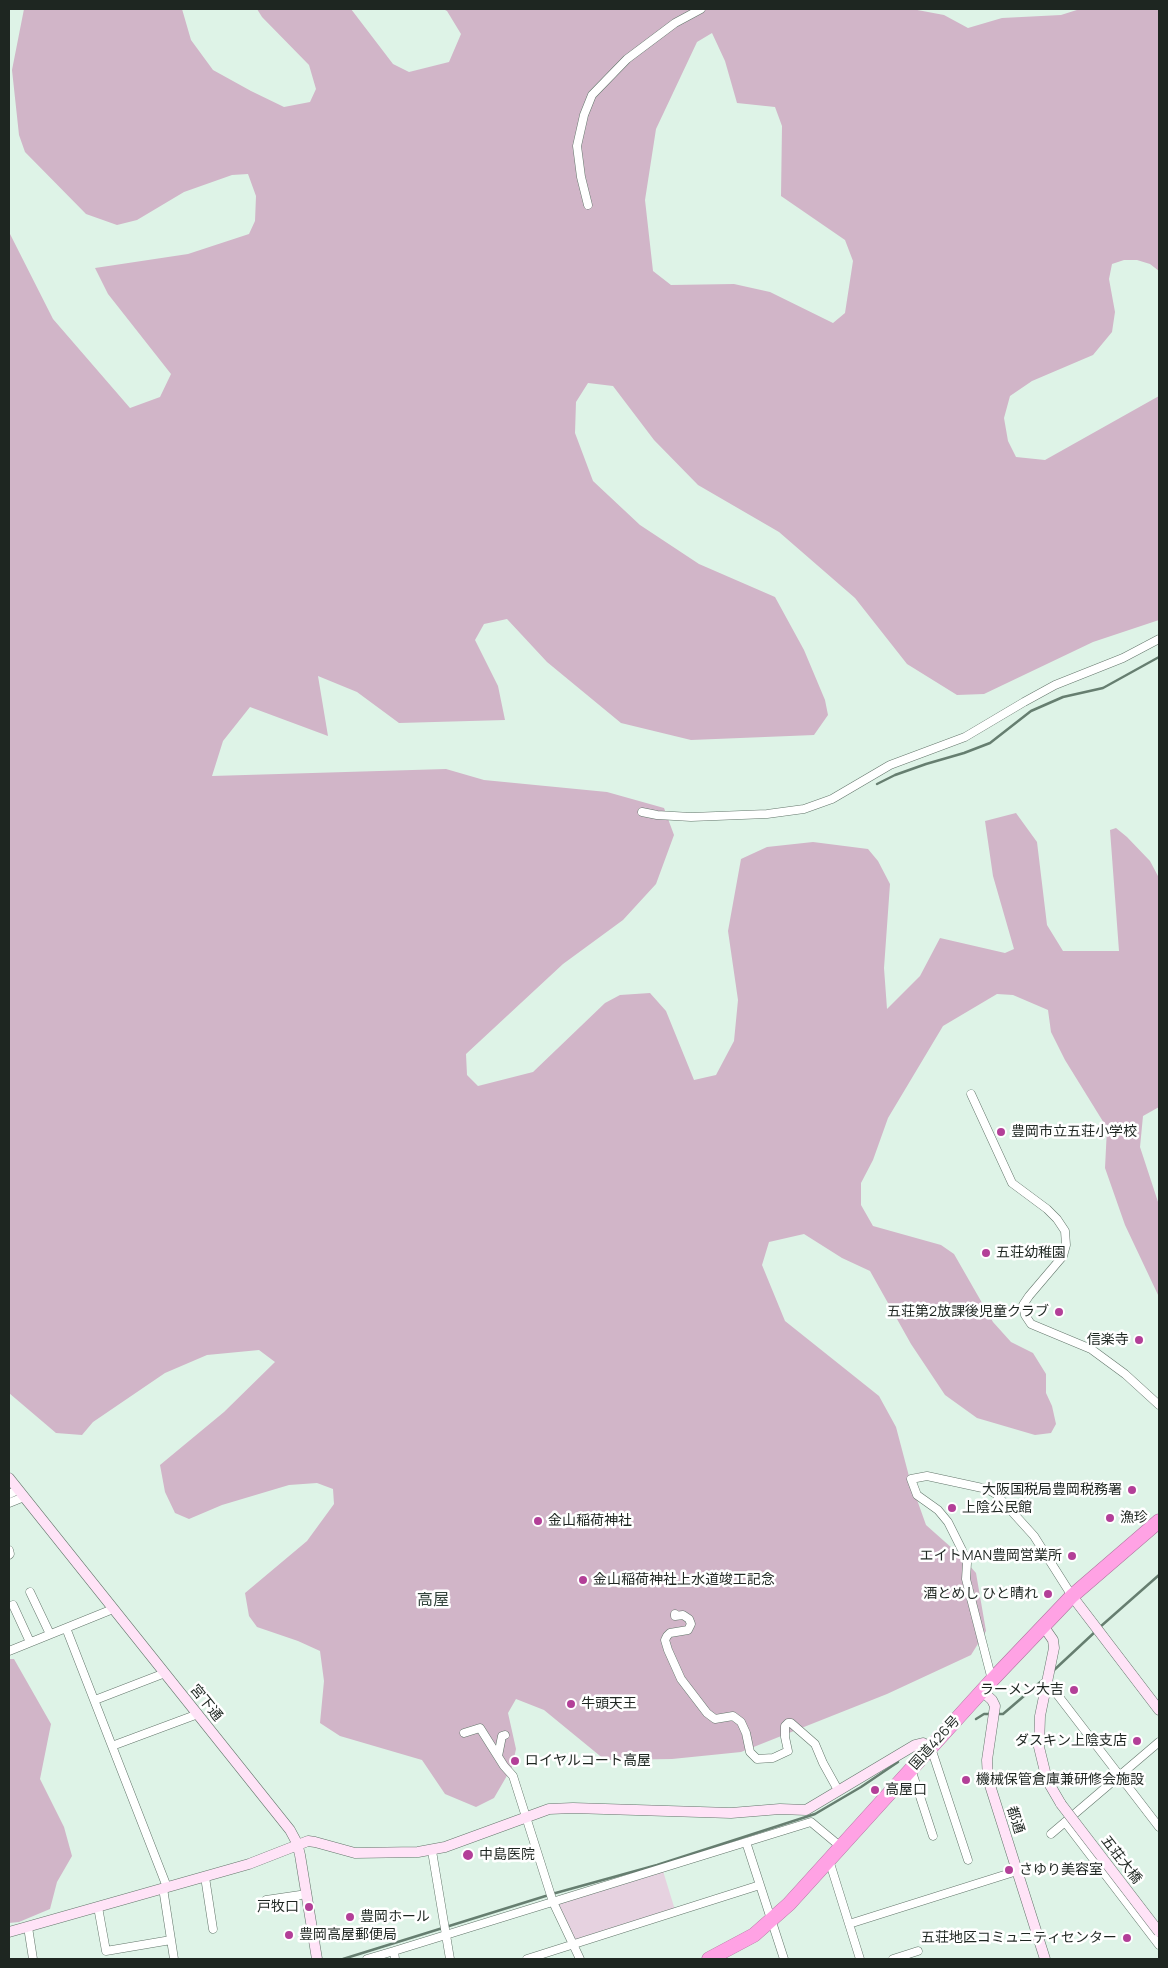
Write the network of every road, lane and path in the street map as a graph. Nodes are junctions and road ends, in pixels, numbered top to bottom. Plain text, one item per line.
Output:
1 (700, 9) edge
2 (588, 205) dead end
3 (1159, 639) edge
4 (642, 812) dead end
5 (971, 1094) dead end
6 (1159, 1405) edge
7 (9, 1478) edge
8 (17, 1494) edge
9 (9, 1503) edge
10 (1159, 1521) edge
11 (9, 1550) edge
12 (9, 1555) edge
13 (30, 1592) dead end
14 (1072, 1596) junction
15 (13, 1605) dead end
16 (113, 1609) junction
17 (673, 1615) dead end
18 (1044, 1627) junction
19 (66, 1628) junction
20 (50, 1634) junction
21 (30, 1642) junction
22 (9, 1651) edge
23 (165, 1673) junction
24 (992, 1680) junction
25 (1047, 1685) junction
26 (982, 1691) junction
27 (94, 1700) junction
28 (1159, 1710) edge
29 (198, 1714) junction
30 (464, 1734) dead end
31 (505, 1735) dead end
32 (1159, 1742) edge
33 (112, 1746) junction
34 (931, 1748) junction
35 (498, 1756) junction
36 (911, 1769) junction
37 (1120, 1775) junction
38 (838, 1790) junction
39 (526, 1817) junction
40 (1065, 1822) junction
41 (1159, 1827) edge
42 (1051, 1834) dead end
43 (933, 1836) dead end
44 (746, 1842) junction
45 (298, 1846) junction
46 (842, 1847) junction
47 (432, 1851) junction
48 (829, 1860) junction
49 (968, 1860) dead end
50 (1017, 1871) junction
51 (205, 1877) junction
52 (760, 1886) junction
53 (165, 1888) junction
54 (307, 1894) junction
55 (266, 1900) dead end
56 (553, 1901) junction
57 (98, 1907) junction
58 (772, 1921) junction
59 (849, 1924) junction
60 (28, 1927) junction
61 (213, 1929) dead end
62 (9, 1932) edge
63 (1159, 1932) edge
64 (446, 1934) junction
65 (171, 1940) junction
66 (573, 1945) junction
67 (1159, 1945) edge
68 (394, 1951) junction
69 (918, 1951) dead end
70 (33, 1959) edge
71 (174, 1959) edge
72 (317, 1959) edge
73 (367, 1959) edge
74 (395, 1959) edge
75 (450, 1959) edge
76 (527, 1959) edge
77 (580, 1959) edge
78 (709, 1959) edge
79 (784, 1959) edge
80 (860, 1959) edge
81 (892, 1959) edge
82 (1045, 1959) edge

1 - 2 street
3 - 4 street
5 - 6 street
7 - 8 street, 宮下通
8 - 9 street
8 - 16 street, 宮下通
10 - 14 highway, 国道426号
11 - 12 street
13 - 20 street
14 - 18 highway, 国道426号
14 - 24 street
14 - 28 street
15 - 21 street
16 - 19 street
16 - 23 street, 宮下通
17 - 38 street
18 - 24 highway, 国道426号
18 - 25 street, 五荘大橋
19 - 20 street
19 - 27 street
20 - 21 street
21 - 22 street
23 - 27 street
23 - 29 street, 宮下通
24 - 26 highway, 国道426号
25 - 37 street
25 - 63 street, 五荘大橋, bridge
26 - 34 highway, 国道426号
26 - 50 street, 都通
27 - 33 street
29 - 33 street
29 - 45 street, 宮下通
30 - 35 street
31 - 35 street
32 - 37 street
33 - 53 street
34 - 36 highway, 国道426号
34 - 38 street
34 - 49 street
35 - 39 street
36 - 43 street
36 - 46 highway, 国道426号
37 - 40 street
37 - 41 street
38 - 39 street
39 - 47 street
39 - 56 street
40 - 42 street
40 - 67 street
44 - 46 street
44 - 52 street
44 - 56 street
45 - 47 street
45 - 51 street
45 - 54 street, 宮下通
46 - 48 highway, 国道426号
47 - 64 street
48 - 58 highway, 国道426号
48 - 59 street
50 - 59 street
50 - 82 street, 都通
51 - 53 street
51 - 61 street
52 - 58 street
52 - 66 street
53 - 57 street
53 - 65 street
54 - 55 street
54 - 72 street, 宮下通
56 - 64 street
56 - 66 street
57 - 60 street
57 - 65 street
58 - 78 highway, 国道426号
58 - 79 street
59 - 80 street
60 - 62 street
60 - 70 street
64 - 68 street
64 - 75 street
65 - 71 street
66 - 76 street
66 - 77 street
68 - 73 street
68 - 74 street
69 - 81 street

